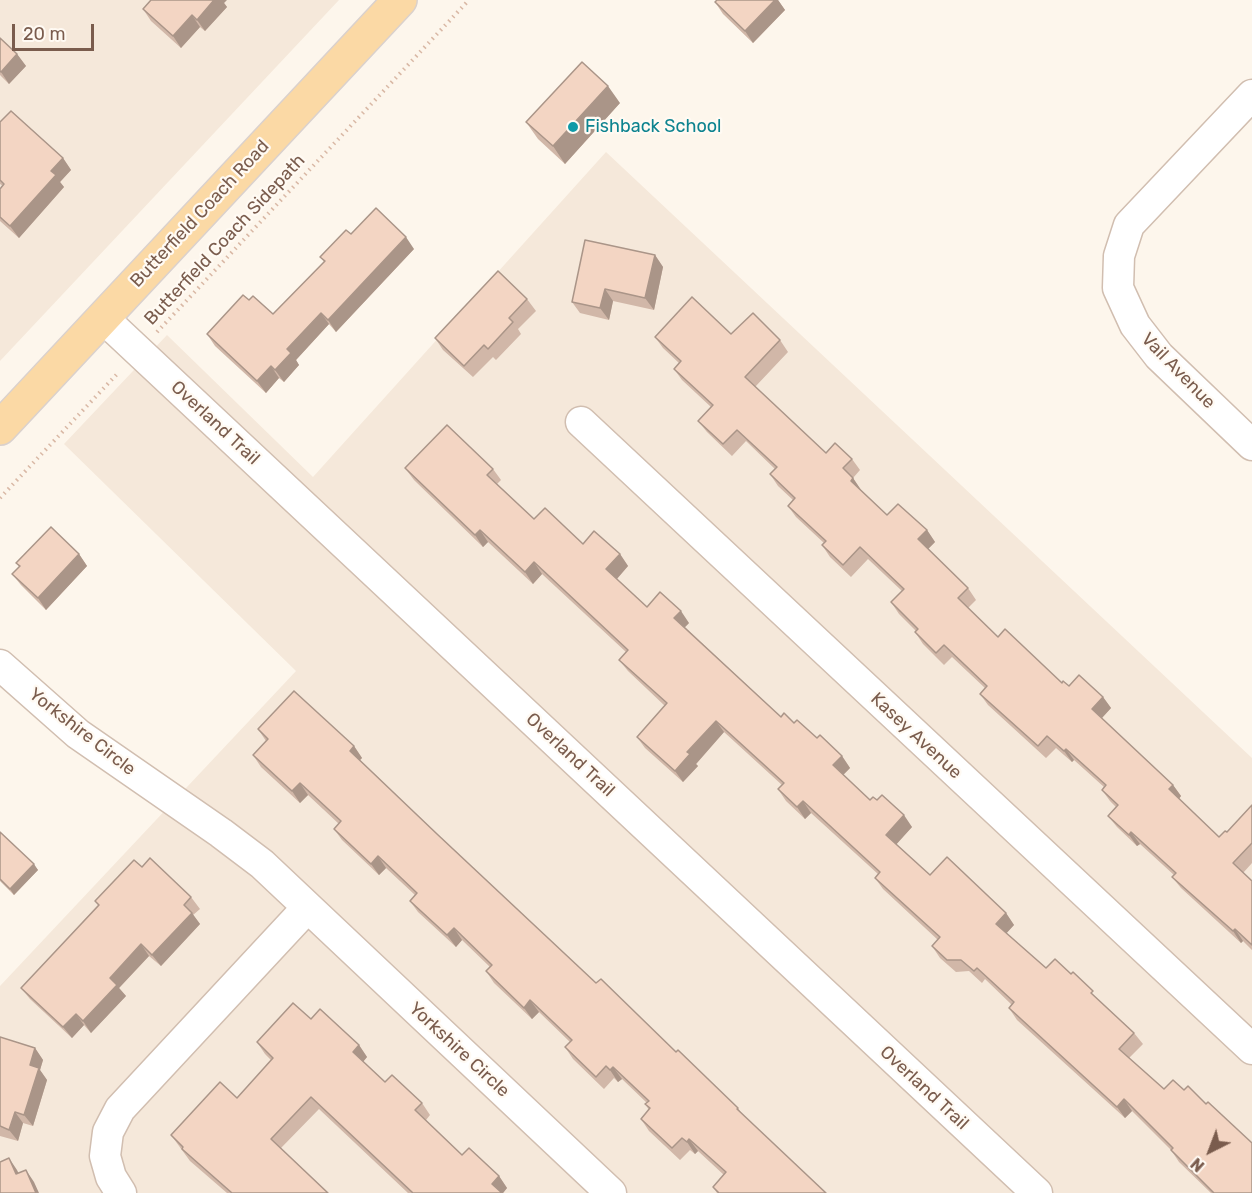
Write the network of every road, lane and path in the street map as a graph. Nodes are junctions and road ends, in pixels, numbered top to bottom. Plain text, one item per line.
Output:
1 (400, 0) edge
2 (469, 0) edge
3 (1252, 95) edge
4 (103, 318) junction
5 (156, 333) dead end
6 (123, 368) dead end
7 (581, 422) dead end
8 (0, 428) edge
9 (1252, 445) edge
10 (0, 498) edge
11 (0, 665) edge
12 (307, 908) junction
13 (1252, 1049) edge
14 (122, 1193) edge
15 (611, 1193) edge
16 (1037, 1193) edge

1 - 4 main road, Butterfield Coach Road
2 - 5 path, Butterfield Coach Sidepath
3 - 9 street, Vail Avenue
4 - 8 main road, Butterfield Coach Road
4 - 16 street, Overland Trail
6 - 10 path
7 - 13 street, Kasey Avenue
11 - 12 street, Yorkshire Circle
12 - 14 street
12 - 15 street, Yorkshire Circle

